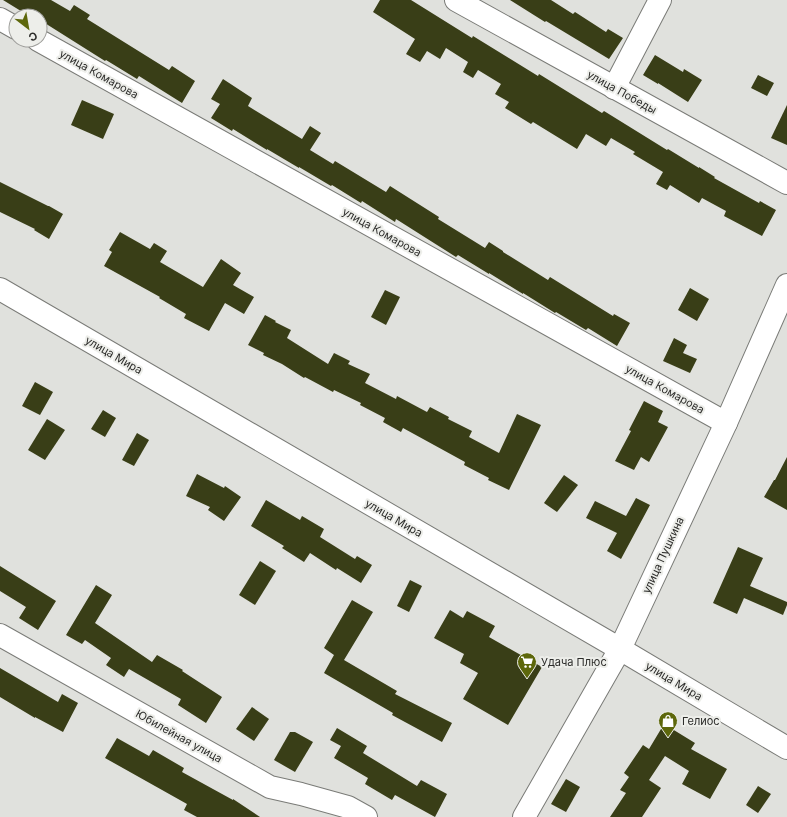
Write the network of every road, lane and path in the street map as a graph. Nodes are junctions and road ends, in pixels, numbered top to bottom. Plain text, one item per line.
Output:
1 (456, 0) edge
2 (660, 0) edge
3 (48, 46) edge
4 (614, 88) junction
5 (787, 183) edge
6 (787, 285) edge
7 (0, 289) edge
8 (782, 313) edge
9 (726, 423) junction
10 (0, 635) edge
11 (620, 649) junction
12 (787, 748) edge
13 (366, 817) edge
14 (524, 817) edge

1 - 4 street, улица Победы
2 - 4 street
3 - 9 street, улица Комарова
4 - 5 street, улица Победы
6 - 8 street, улица Пушкина
7 - 11 street, улица Мира
8 - 9 street, улица Пушкина
9 - 11 street, улица Пушкина
10 - 13 street, Юбилейная улица
11 - 12 street, улица Мира
11 - 14 street, улица Пушкина

